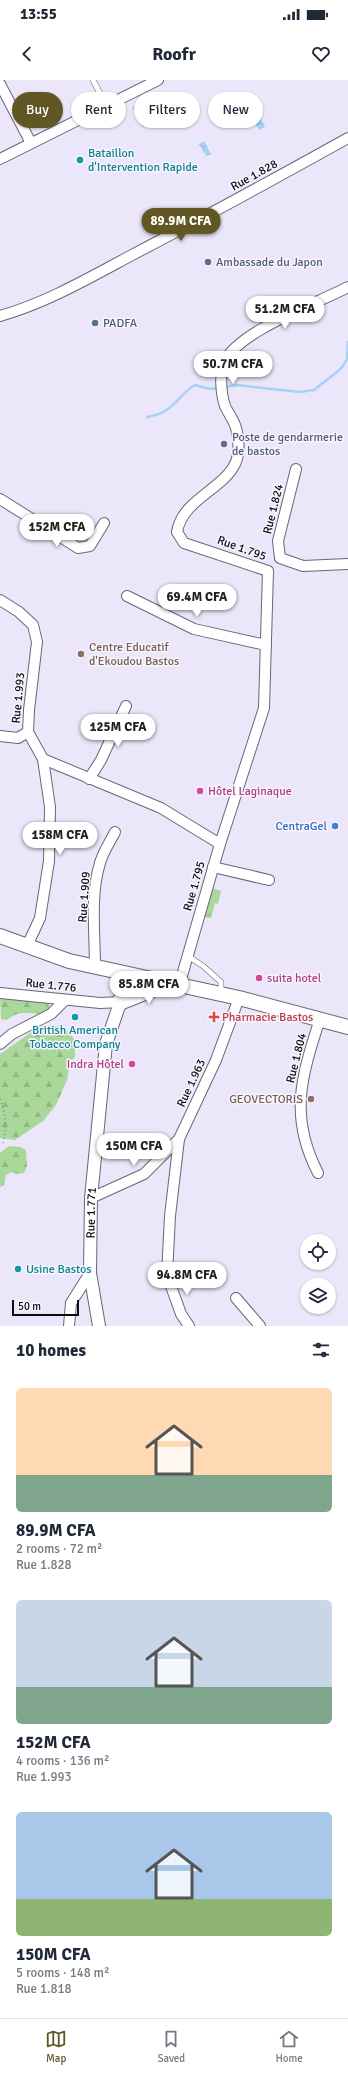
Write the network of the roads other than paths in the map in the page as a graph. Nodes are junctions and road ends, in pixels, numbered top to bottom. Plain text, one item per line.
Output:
1 (93, 80) edge
2 (158, 80) edge
3 (0, 84) edge
4 (99, 92) edge
5 (126, 96) edge
6 (71, 123) edge
7 (348, 138) edge
8 (31, 143) junction
9 (0, 159) edge
10 (348, 287) edge
11 (0, 316) edge
12 (296, 469) dead end
13 (0, 499) edge
14 (104, 523) dead end
15 (280, 558) junction
16 (348, 564) edge
17 (268, 571) junction
18 (127, 596) dead end
19 (0, 600) edge
20 (266, 645) junction
21 (126, 706) dead end
22 (28, 732) junction
23 (0, 736) edge
24 (43, 760) junction
25 (89, 779) junction
26 (115, 832) dead end
27 (220, 844) junction
28 (213, 867) junction
29 (269, 880) dead end
30 (0, 936) edge
31 (27, 946) junction
32 (188, 956) junction
33 (95, 968) junction
34 (124, 974) junction
35 (142, 979) junction
36 (173, 985) junction
37 (0, 993) edge
38 (221, 995) junction
39 (239, 998) junction
40 (65, 1000) junction
41 (120, 1003) junction
42 (320, 1019) junction
43 (348, 1027) edge
44 (0, 1044) edge
45 (179, 1139) junction
46 (318, 1173) dead end
47 (91, 1198) junction
48 (90, 1273) junction
49 (236, 1298) dead end
50 (69, 1326) edge
51 (99, 1326) edge
52 (189, 1326) edge
53 (260, 1326) edge

1 - 4 lane
2 - 5 street
3 - 8 street
6 - 8 street
7 - 11 street, Rue 1.828
8 - 9 street
10 - 17 street, Rue 1.795
12 - 15 street, Rue 1.824
13 - 14 street
15 - 16 street
15 - 17 street
17 - 20 street, Rue 1.795
18 - 20 street
19 - 22 street, Rue 1.993
20 - 27 street, Rue 1.795
21 - 25 street
22 - 23 street
22 - 24 street, Rue 1.993
24 - 25 street
24 - 31 street, Rue 1.993
25 - 27 street
26 - 33 street, Rue 1.909
27 - 28 street, Rue 1.795
28 - 29 street
28 - 32 street, Rue 1.795
30 - 31 main road
31 - 33 main road
32 - 36 street, Rue 1.795
32 - 38 lane
33 - 34 main road
34 - 35 main road
34 - 41 street, Rue 1.771
35 - 36 main road
35 - 41 street, Rue 1.771
36 - 38 main road
36 - 41 main road
37 - 40 street, Rue 1.776
38 - 39 main road
39 - 42 main road
39 - 45 street, Rue 1.963
40 - 41 street, Rue 1.776
40 - 44 street
41 - 47 street, Rue 1.771
42 - 43 main road
42 - 46 street, Rue 1.804
45 - 47 street
45 - 52 street, Rue 1.963
47 - 48 street, Rue 1.771
48 - 50 street
48 - 51 street, Rue 1.771
49 - 53 street

